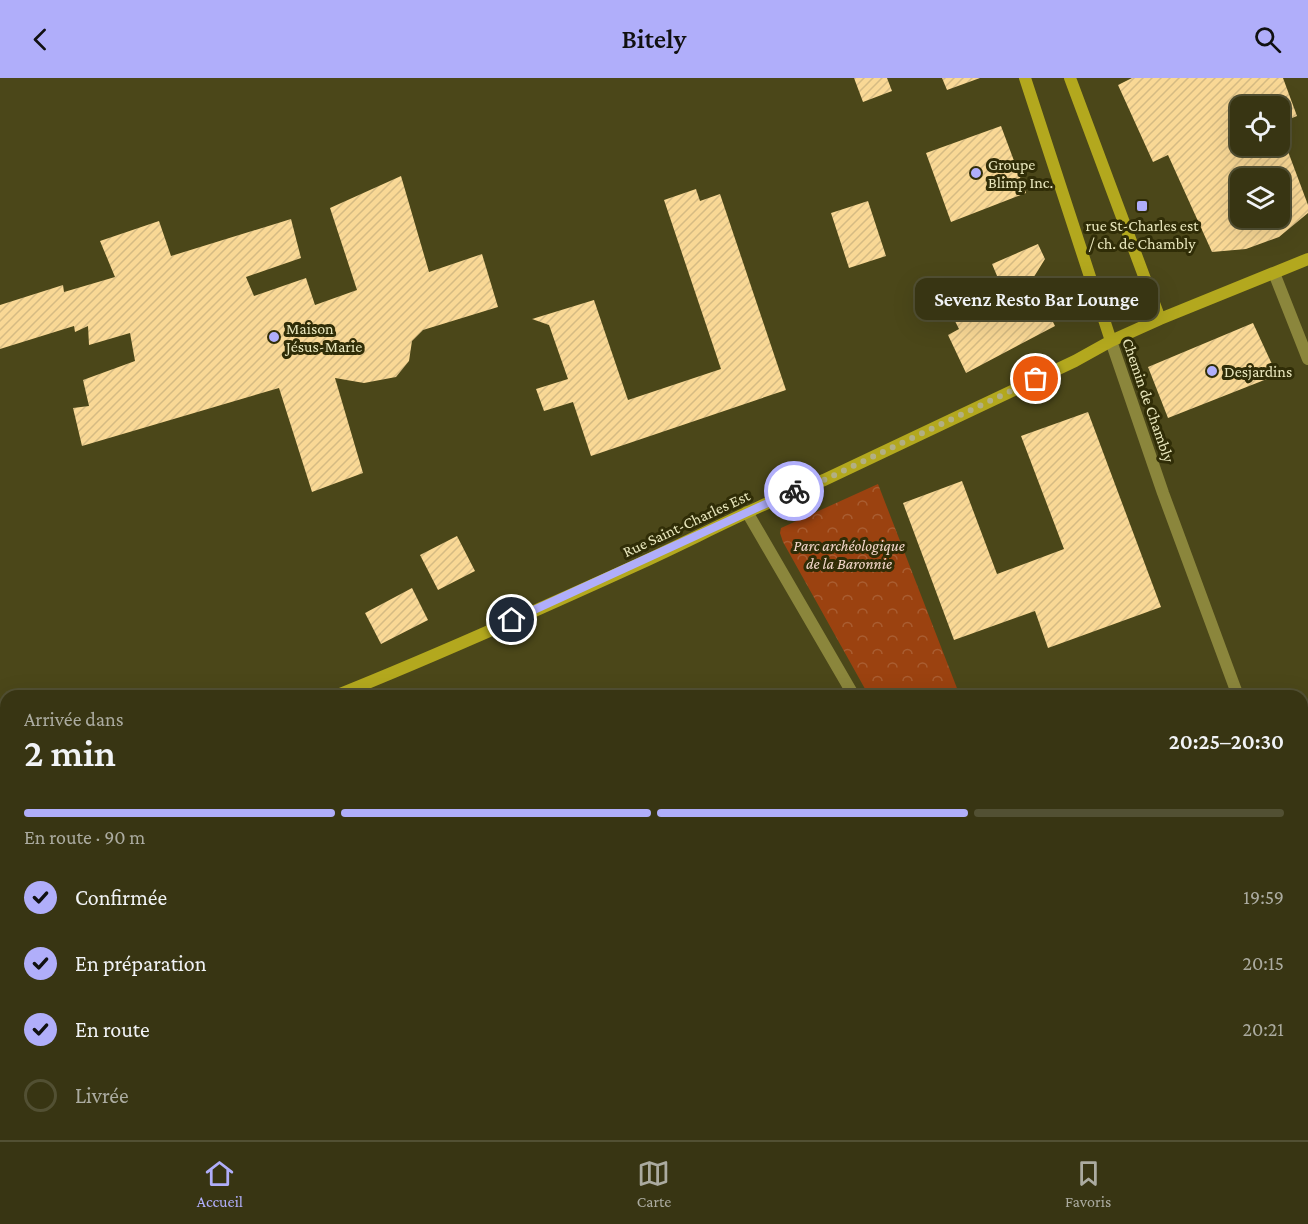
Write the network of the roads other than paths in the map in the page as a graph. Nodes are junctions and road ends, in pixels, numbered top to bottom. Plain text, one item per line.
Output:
1 (1025, 78) edge
2 (1070, 78) edge
3 (1308, 259) edge
4 (1274, 273) junction
5 (1160, 319) junction
6 (1111, 341) junction
7 (1308, 358) edge
8 (747, 512) junction
9 (350, 690) edge
10 (851, 690) edge
11 (1236, 690) edge

1 - 6 street, Chemin de Chambly
2 - 5 street
3 - 4 street, Rue Saint-Charles Est
4 - 5 street, Rue Saint-Charles Est
4 - 7 street
5 - 6 street, Rue Saint-Charles Est
6 - 8 street, Rue Saint-Charles Est
6 - 11 street, Chemin de Chambly
8 - 9 street, Rue Saint-Charles Est
8 - 10 street

